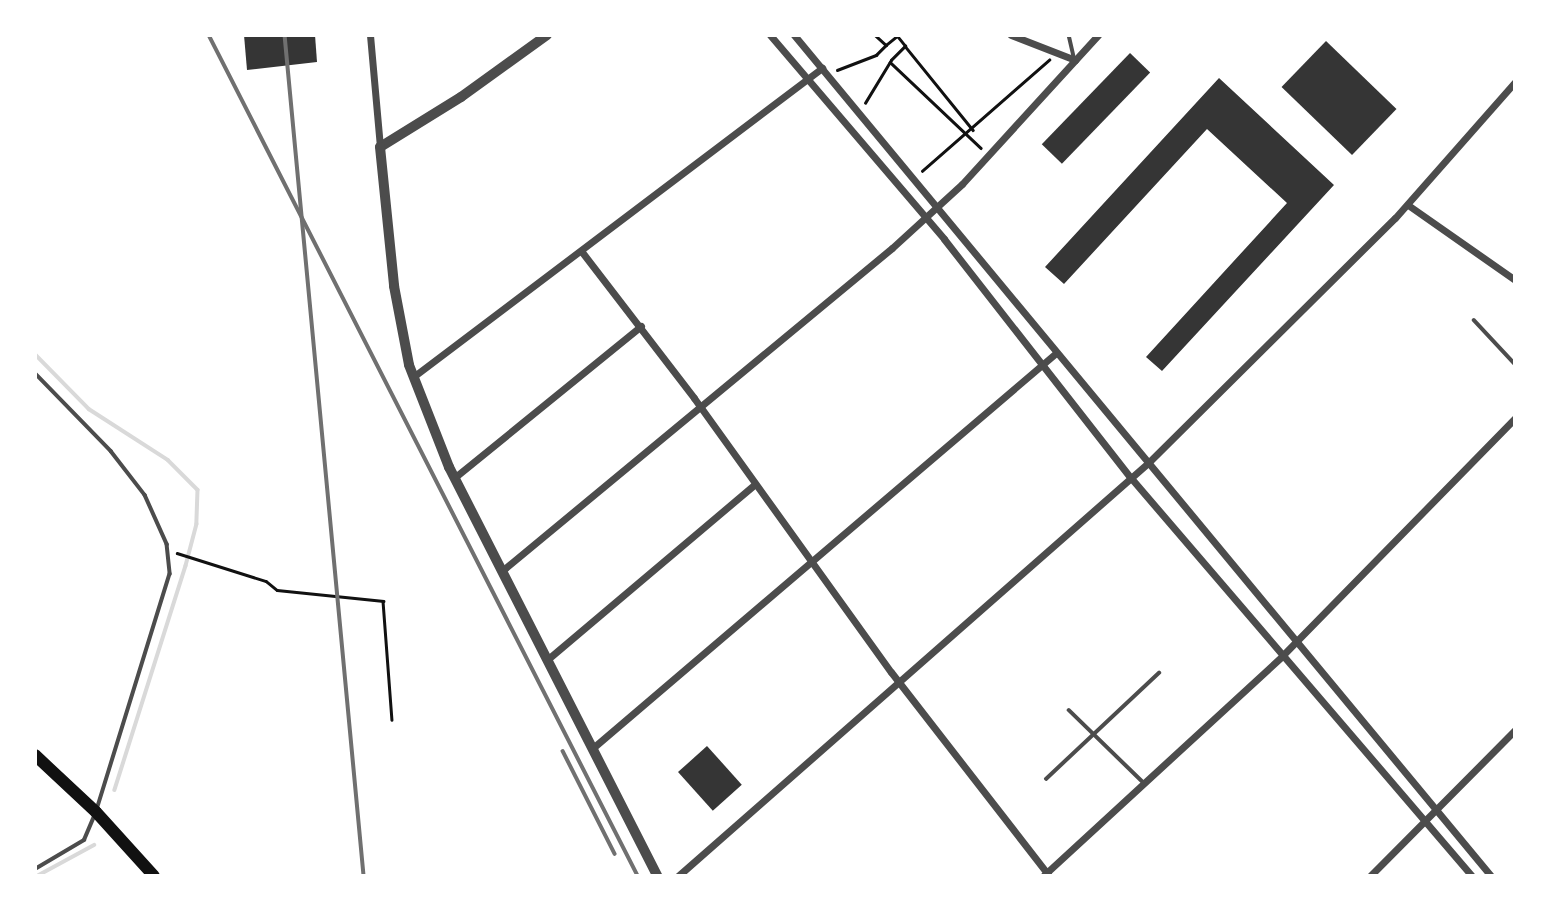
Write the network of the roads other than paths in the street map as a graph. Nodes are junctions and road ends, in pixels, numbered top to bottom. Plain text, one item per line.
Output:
1 (370, 35) edge
2 (547, 35) edge
3 (770, 35) edge
4 (794, 35) edge
5 (1011, 35) edge
6 (1069, 35) edge
7 (1098, 35) edge
8 (1075, 60) junction
9 (822, 68) junction
10 (805, 80) junction
11 (1515, 82) edge
12 (380, 147) junction
13 (935, 205) junction
14 (1408, 205) junction
15 (925, 216) junction
16 (582, 252) junction
17 (1515, 280) edge
18 (1474, 320) dead end
19 (641, 326) junction
20 (1056, 353) junction
21 (1043, 363) junction
22 (1515, 364) edge
23 (35, 373) edge
24 (413, 377) junction
25 (701, 409) junction
26 (1515, 418) edge
27 (1149, 462) junction
28 (454, 478) junction
29 (1131, 478) junction
30 (754, 485) junction
31 (813, 563) junction
32 (503, 569) junction
33 (1297, 640) junction
34 (1283, 655) junction
35 (548, 659) junction
36 (1159, 673) dead end
37 (901, 684) junction
38 (1069, 710) dead end
39 (1515, 730) edge
40 (1094, 733) junction
41 (594, 747) junction
42 (35, 755) edge
43 (1046, 779) dead end
44 (1144, 783) junction
45 (1438, 808) junction
46 (96, 812) junction
47 (1427, 819) junction
48 (35, 869) edge
49 (1046, 875) edge
50 (154, 876) edge
51 (657, 876) edge
52 (678, 876) edge
53 (1370, 876) edge
54 (1472, 876) edge
55 (1491, 876) edge

1 - 12 street
2 - 12 street
3 - 10 street
4 - 9 street
5 - 8 street
6 - 8 lane
7 - 8 street
8 - 13 street
9 - 10 street
9 - 13 street
10 - 15 street
10 - 16 street
11 - 14 street
12 - 24 street
13 - 15 street
13 - 20 street
14 - 17 street
14 - 27 street
15 - 21 street
15 - 25 street
16 - 19 street
16 - 24 street
18 - 22 lane
19 - 25 street
19 - 28 street
20 - 21 street
20 - 27 street
21 - 29 street
21 - 31 street
23 - 46 lane
24 - 28 street
25 - 30 street
25 - 32 street
26 - 33 street
27 - 29 street
27 - 33 street
28 - 32 street
29 - 34 street
29 - 37 street
30 - 31 street
30 - 35 street
31 - 37 street
31 - 41 street
32 - 35 street
33 - 34 street
33 - 45 street
34 - 44 street
34 - 47 street
35 - 41 street
36 - 40 lane
37 - 49 street
37 - 52 street
38 - 40 lane
39 - 45 street
40 - 43 lane
40 - 44 lane
41 - 51 street
42 - 46 main road
44 - 49 street
45 - 47 street
45 - 55 street
46 - 48 lane
46 - 50 main road
47 - 53 street
47 - 54 street

